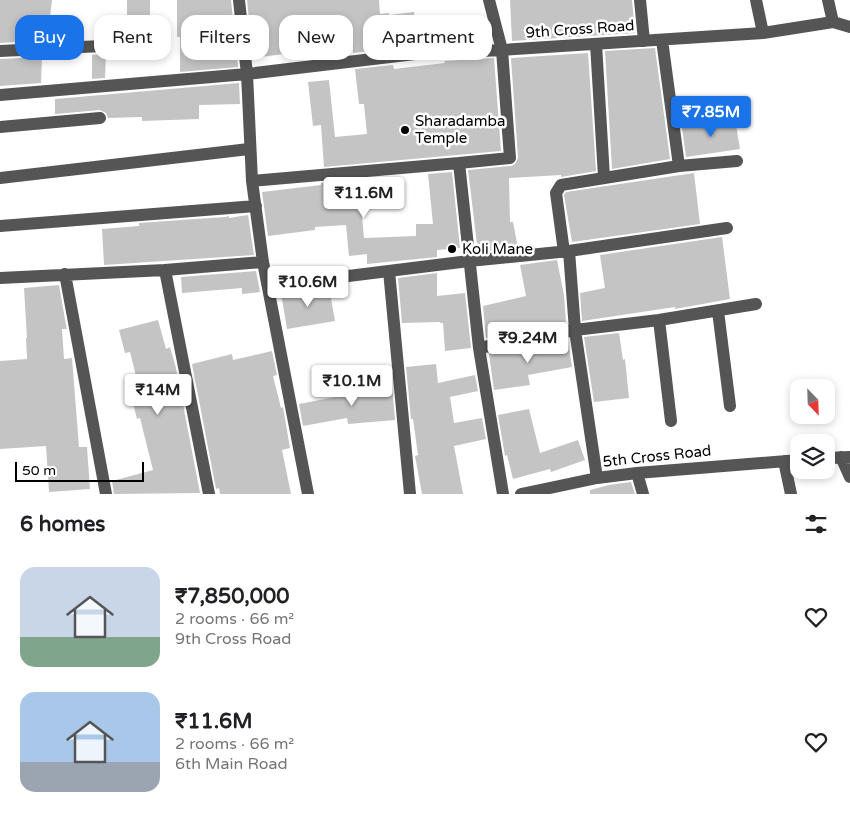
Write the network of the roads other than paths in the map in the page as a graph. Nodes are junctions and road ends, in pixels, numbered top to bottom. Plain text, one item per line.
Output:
1 (239, 0) edge
2 (489, 0) edge
3 (640, 0) edge
4 (756, 0) edge
5 (828, 0) edge
6 (833, 22) junction
7 (850, 27) edge
8 (763, 33) junction
9 (662, 40) junction
10 (644, 41) junction
11 (596, 44) junction
12 (94, 46) edge
13 (502, 50) junction
14 (0, 51) edge
15 (247, 74) junction
16 (0, 95) edge
17 (100, 118) dead end
18 (0, 127) edge
19 (249, 149) junction
20 (737, 161) dead end
21 (460, 163) junction
22 (679, 166) junction
23 (604, 177) junction
24 (0, 178) edge
25 (252, 181) junction
26 (256, 206) junction
27 (0, 226) edge
28 (727, 228) dead end
29 (566, 252) junction
30 (469, 261) junction
31 (263, 262) junction
32 (165, 270) junction
33 (389, 271) junction
34 (65, 274) junction
35 (0, 278) edge
36 (268, 286) junction
37 (756, 304) dead end
38 (718, 311) junction
39 (659, 320) junction
40 (575, 330) junction
41 (479, 348) junction
42 (730, 406) dead end
43 (671, 421) dead end
44 (846, 457) edge
45 (784, 461) junction
46 (790, 461) edge
47 (636, 473) junction
48 (850, 477) edge
49 (597, 478) junction
50 (559, 490) edge
51 (106, 494) edge
52 (209, 494) edge
53 (308, 494) edge
54 (410, 494) edge
55 (503, 494) edge
56 (520, 494) edge
57 (643, 494) edge
58 (791, 494) edge

1 - 15 street
2 - 13 street
3 - 10 street
4 - 8 street
5 - 6 street
6 - 7 street
6 - 8 street, 9th Cross Road
8 - 9 street, 9th Cross Road
9 - 10 street, 9th Cross Road
9 - 22 street
10 - 11 street, 9th Cross Road
11 - 13 street, 9th Cross Road
11 - 23 street
12 - 14 street
13 - 15 street, 9th Cross Road
13 - 21 street
15 - 16 street, 9th Cross Road
15 - 19 street
17 - 18 street
19 - 24 street
19 - 25 street
20 - 22 street
21 - 25 street
21 - 30 street
22 - 23 street
23 - 29 street
25 - 26 street
26 - 27 street
26 - 31 street
28 - 29 street
29 - 30 street
29 - 40 street
30 - 33 street
30 - 41 street
31 - 32 street
31 - 36 street
32 - 34 street
32 - 52 street
33 - 36 street
33 - 54 street
34 - 35 street
34 - 51 street
36 - 53 street
37 - 38 street
38 - 39 street
38 - 42 street
39 - 40 street
39 - 43 street
40 - 41 street
40 - 49 street
41 - 55 street
44 - 48 street
45 - 46 street, 5th Cross Road
45 - 47 street, 5th Cross Road
45 - 58 street
47 - 49 street, 5th Cross Road
47 - 57 street
49 - 50 street, 5th Cross Road
50 - 56 street, 5th Cross Road

